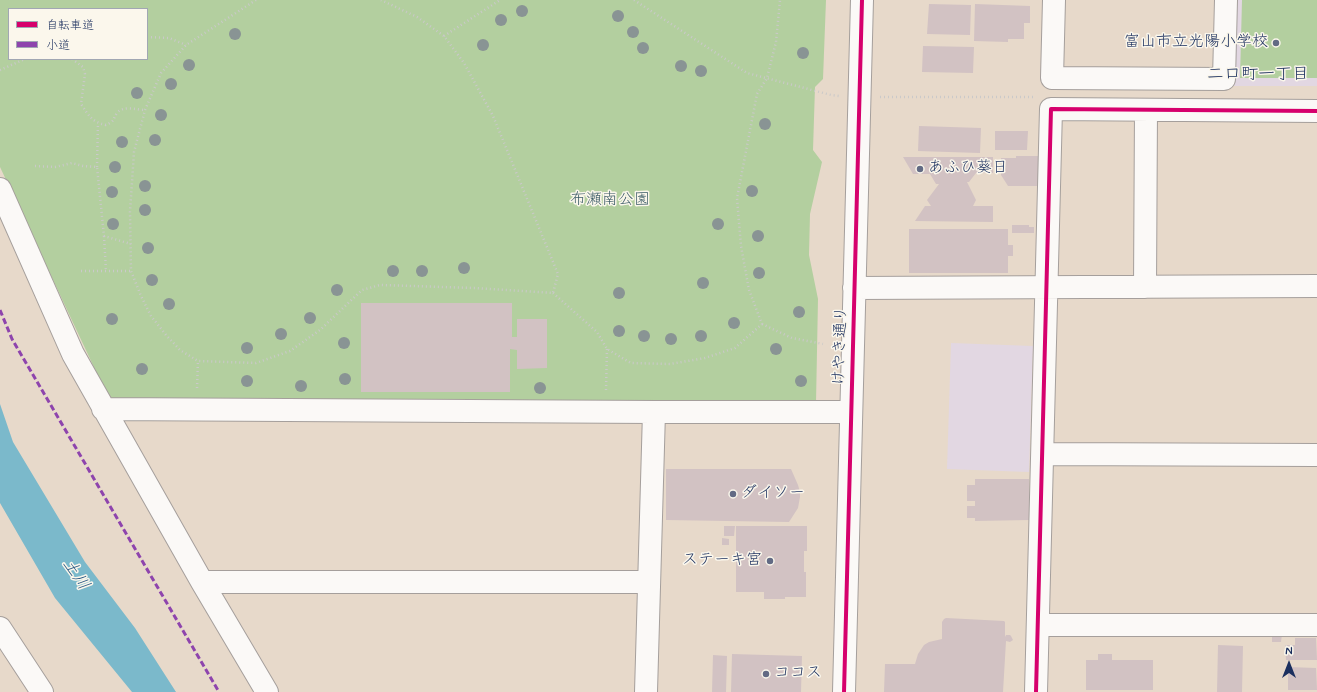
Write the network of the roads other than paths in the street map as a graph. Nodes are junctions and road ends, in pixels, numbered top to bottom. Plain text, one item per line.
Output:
1 (862, 0) edge
2 (1054, 0) edge
3 (1226, 0) edge
4 (1146, 110) junction
5 (1317, 111) edge
6 (0, 189) edge
7 (1317, 286) edge
8 (1047, 287) junction
9 (1145, 287) junction
10 (854, 288) junction
11 (103, 409) junction
12 (654, 412) junction
13 (851, 412) junction
14 (1042, 454) junction
15 (1317, 455) edge
16 (202, 582) junction
17 (649, 582) junction
18 (1317, 624) edge
19 (1038, 625) junction
20 (0, 628) edge
21 (42, 692) edge
22 (267, 692) edge
23 (646, 692) edge
24 (844, 692) edge
25 (1036, 692) edge

1 - 10 street, けやき通り
2 - 3 street
4 - 5 street
4 - 8 street
4 - 9 street
6 - 11 street
7 - 9 street
8 - 9 street
8 - 10 street
8 - 14 street
10 - 13 street, けやき通り
11 - 12 street
11 - 16 street
12 - 13 street
12 - 17 street
13 - 24 street, けやき通り
14 - 15 street
14 - 19 street
16 - 17 street
16 - 22 street
17 - 23 street
18 - 19 street
19 - 25 street
20 - 21 street

